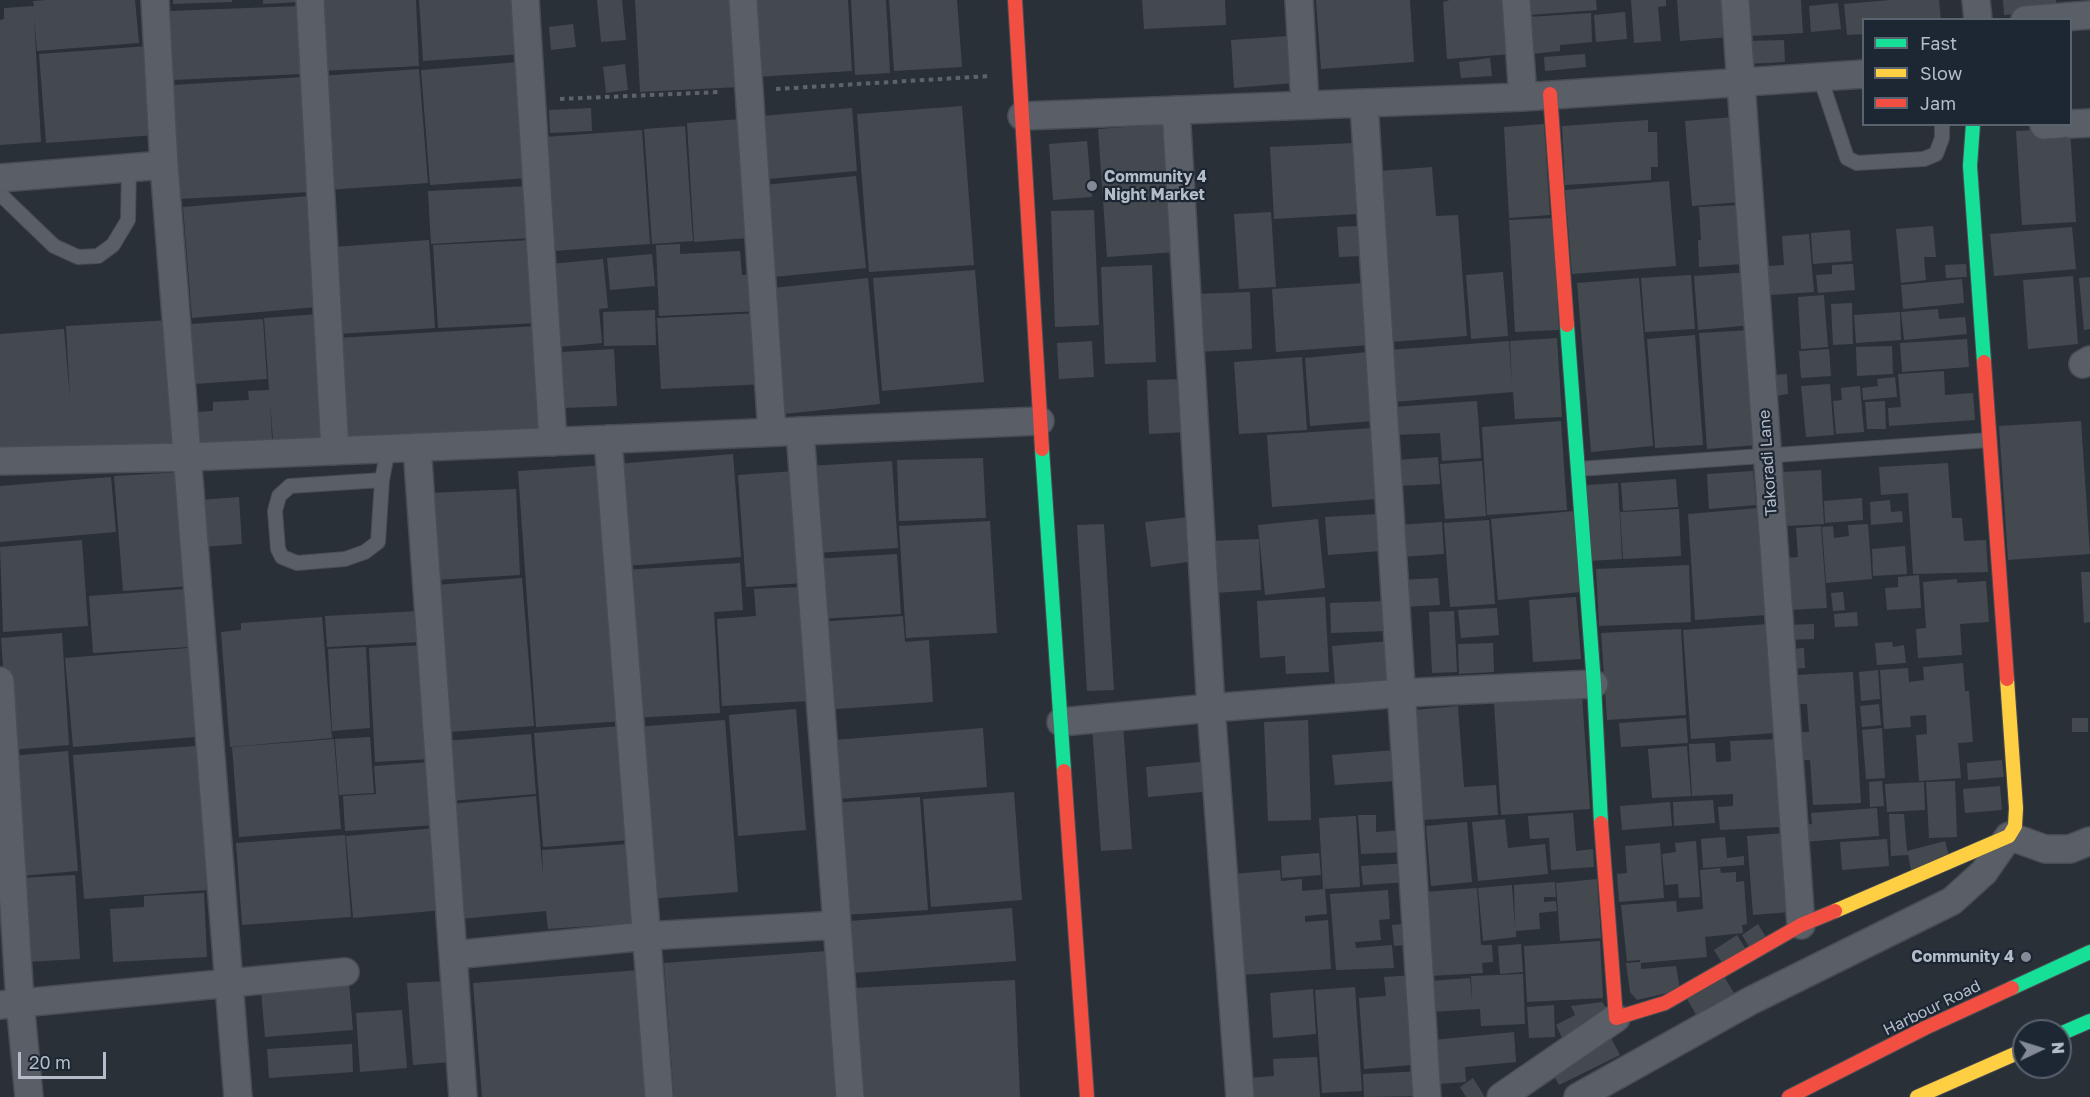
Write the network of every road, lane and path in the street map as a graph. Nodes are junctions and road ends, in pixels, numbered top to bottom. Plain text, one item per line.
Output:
1 (155, 0) edge
2 (309, 0) edge
3 (525, 0) edge
4 (743, 0) edge
5 (1015, 0) edge
6 (1299, 0) edge
7 (1516, 0) edge
8 (1735, 0) edge
9 (1976, 0) edge
10 (2090, 15) edge
11 (1978, 18) edge
12 (2051, 18) edge
13 (1862, 74) edge
14 (1820, 77) junction
15 (1739, 82) junction
16 (1550, 94) junction
17 (1523, 97) junction
18 (1364, 104) junction
19 (1305, 105) junction
20 (1176, 111) junction
21 (1022, 116) junction
22 (2090, 123) edge
23 (2072, 124) edge
24 (1942, 126) edge
25 (1974, 126) edge
26 (164, 165) junction
27 (129, 168) junction
28 (0, 178) edge
29 (0, 194) edge
30 (1040, 421) junction
31 (800, 431) junction
32 (772, 432) junction
33 (608, 439) junction
34 (1989, 440) junction
35 (552, 442) junction
36 (417, 447) junction
37 (388, 449) junction
38 (335, 451) junction
39 (1767, 454) junction
40 (188, 457) junction
41 (0, 461) edge
42 (1578, 469) junction
43 (382, 480) junction
44 (0, 681) edge
45 (1594, 684) junction
46 (1402, 693) junction
47 (1211, 708) junction
48 (1061, 722) junction
49 (2009, 836) junction
50 (2090, 841) edge
51 (837, 925) junction
52 (1801, 925) junction
53 (647, 936) junction
54 (2090, 952) edge
55 (453, 955) junction
56 (345, 972) dead end
57 (229, 982) junction
58 (10, 1003) edge
59 (1616, 1018) junction
60 (2090, 1021) edge
61 (2072, 1029) edge
62 (2012, 1055) edge
63 (29, 1097) edge
64 (238, 1097) edge
65 (463, 1097) edge
66 (659, 1097) edge
67 (850, 1097) edge
68 (1087, 1097) edge
69 (1240, 1097) edge
70 (1427, 1097) edge
71 (1501, 1097) edge
72 (1578, 1097) edge
73 (1790, 1097) edge
74 (1917, 1097) edge

1 - 26 street
2 - 38 street
3 - 35 street
4 - 32 street
5 - 21 main road
6 - 19 street
7 - 17 street
8 - 15 street, Takoradi Lane
9 - 11 street
10 - 12 street
13 - 14 street
14 - 15 street
14 - 24 lane
15 - 16 street
15 - 39 street, Takoradi Lane
16 - 17 street
16 - 42 main road
17 - 18 street
18 - 19 street
18 - 46 street
19 - 20 street
20 - 21 street
20 - 47 street
21 - 30 main road
22 - 23 street
25 - 34 main road
26 - 27 street
26 - 40 street
27 - 28 street
27 - 29 lane
30 - 31 street
30 - 48 main road
31 - 32 street
31 - 51 street
32 - 33 street
33 - 35 street
33 - 53 street
34 - 39 lane
34 - 49 main road
35 - 36 street
36 - 37 street
36 - 55 street
37 - 38 street
37 - 43 lane
38 - 40 street
39 - 42 lane
39 - 52 street, Takoradi Lane
40 - 41 street
40 - 57 street
42 - 45 main road
43 - 43 lane
44 - 58 street
45 - 46 street
45 - 59 main road
46 - 47 street
46 - 70 street
47 - 48 street
47 - 69 street
48 - 68 main road
49 - 50 street
49 - 52 main road
49 - 72 street
51 - 53 street
51 - 67 street
52 - 59 main road
53 - 55 street
53 - 66 street
54 - 73 main road, Harbour Road
55 - 65 street
56 - 57 street
57 - 58 street
57 - 64 street
58 - 63 street
59 - 71 street
60 - 61 main road
62 - 74 main road

